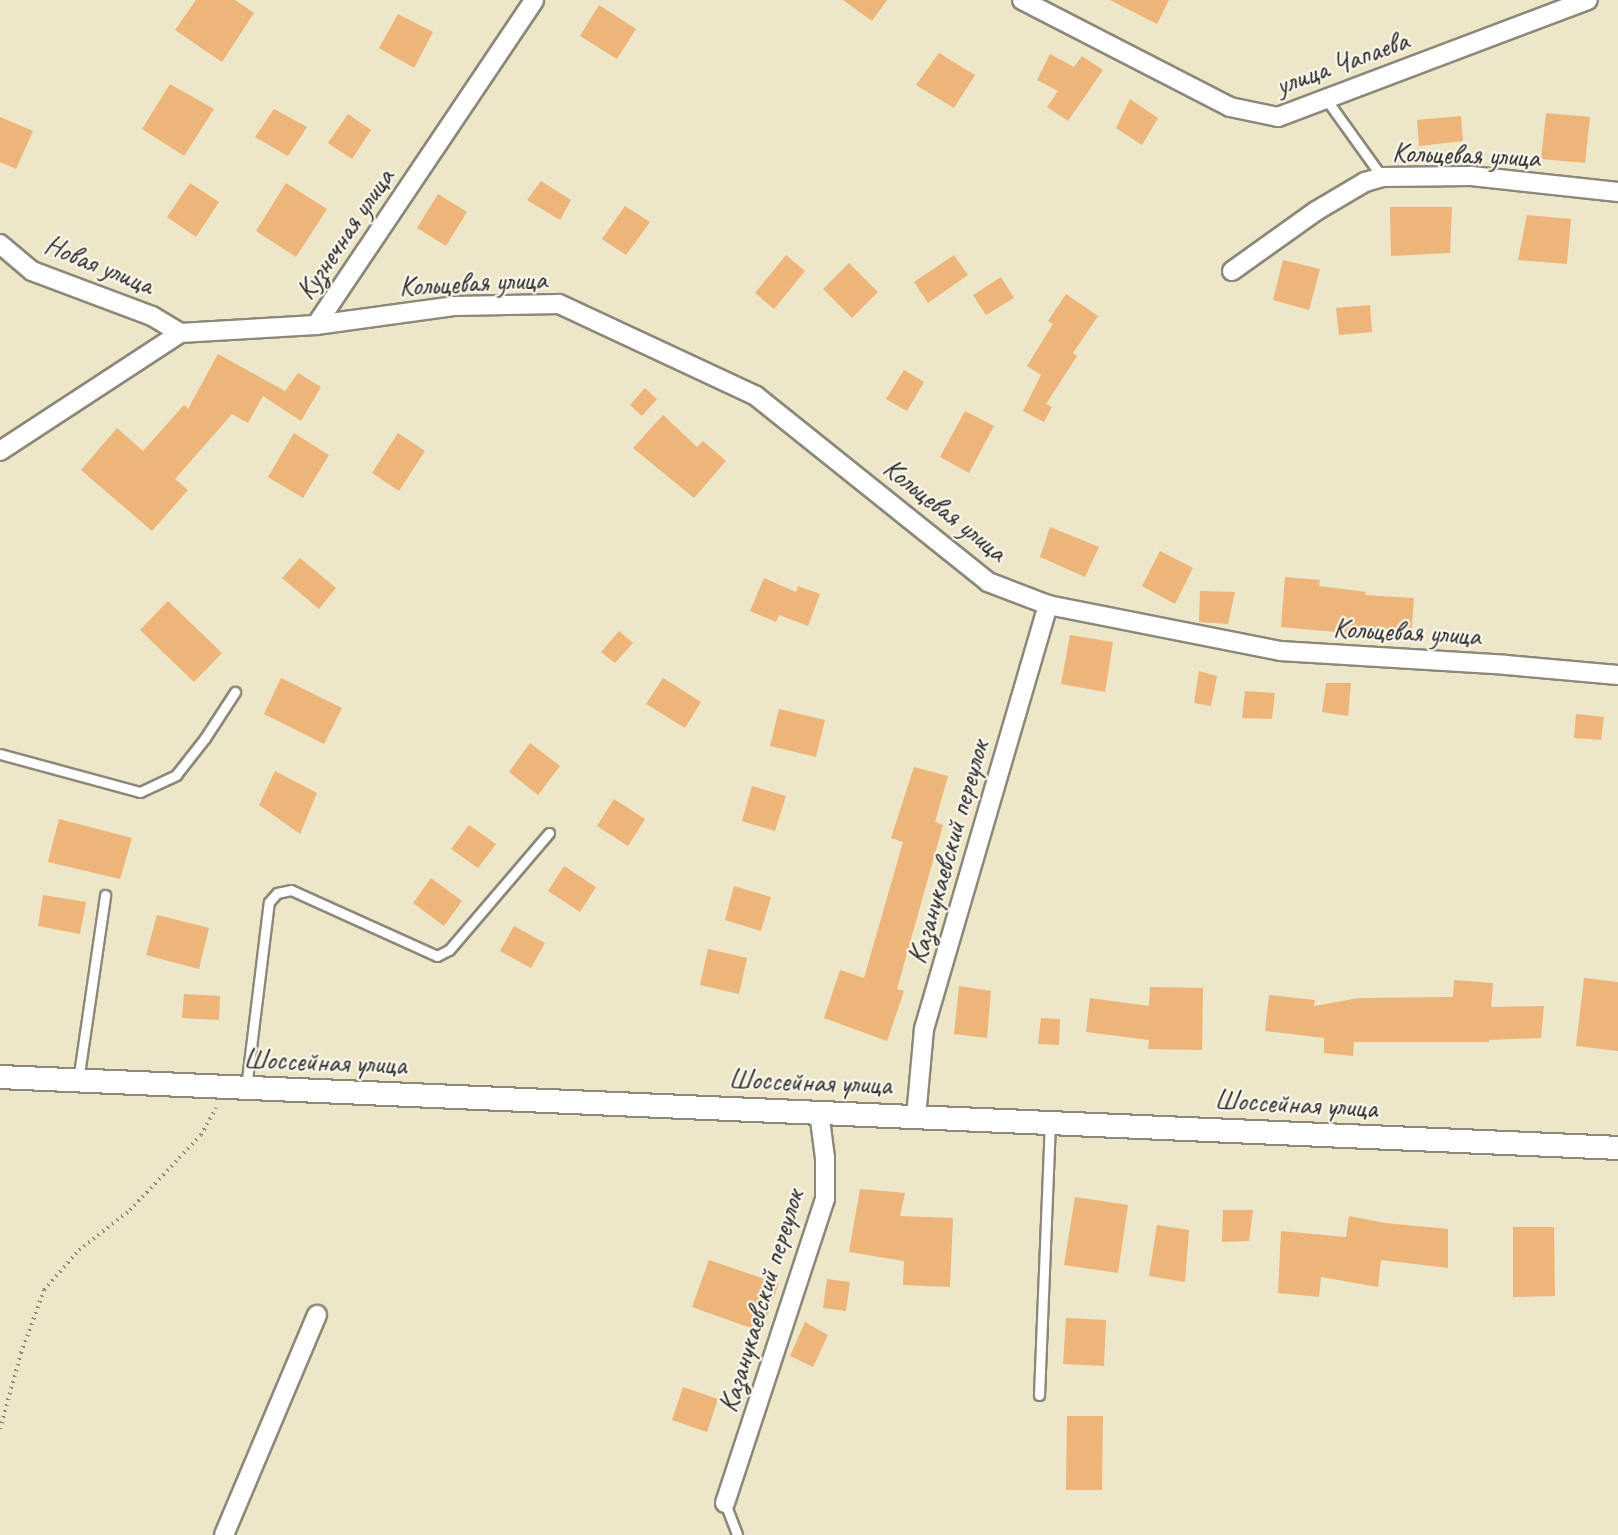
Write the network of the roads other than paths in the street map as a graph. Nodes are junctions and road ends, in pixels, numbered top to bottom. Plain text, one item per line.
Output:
1 (534, 0) edge
2 (1022, 0) edge
3 (1588, 0) edge
4 (1326, 99) junction
5 (1382, 177) junction
6 (1618, 192) edge
7 (0, 244) edge
8 (1232, 271) dead end
9 (316, 325) junction
10 (180, 333) junction
11 (0, 451) edge
12 (1048, 605) junction
13 (1618, 675) edge
14 (235, 692) dead end
15 (0, 754) edge
16 (549, 833) dead end
17 (105, 896) dead end
18 (0, 1077) edge
19 (78, 1081) junction
20 (236, 1088) junction
21 (819, 1112) junction
22 (916, 1117) junction
23 (1050, 1123) junction
24 (1618, 1148) edge
25 (317, 1315) dead end
26 (1040, 1395) dead end
27 (725, 1503) joint
28 (224, 1535) edge
29 (737, 1535) edge

1 - 9 street, Кузнечная улица
2 - 4 street, улица Чапаева
3 - 4 street, улица Чапаева
4 - 5 lane
5 - 6 street, Кольцевая улица
5 - 8 street, Кольцевая улица
7 - 10 street, Новая улица
9 - 10 street, Кузнечная улица
9 - 12 street, Кольцевая улица
10 - 11 street, Кузнечная улица
12 - 13 street, Кольцевая улица
12 - 22 street, Казанукаевский переулок
14 - 15 lane
16 - 20 lane
17 - 19 lane
18 - 19 street, Шоссейная улица
19 - 20 street, Шоссейная улица
20 - 21 street, Шоссейная улица
21 - 22 street, Шоссейная улица
21 - 27 street, Казанукаевский переулок
22 - 23 street, Шоссейная улица
23 - 24 street, Шоссейная улица
23 - 26 lane
25 - 28 street
27 - 29 lane

